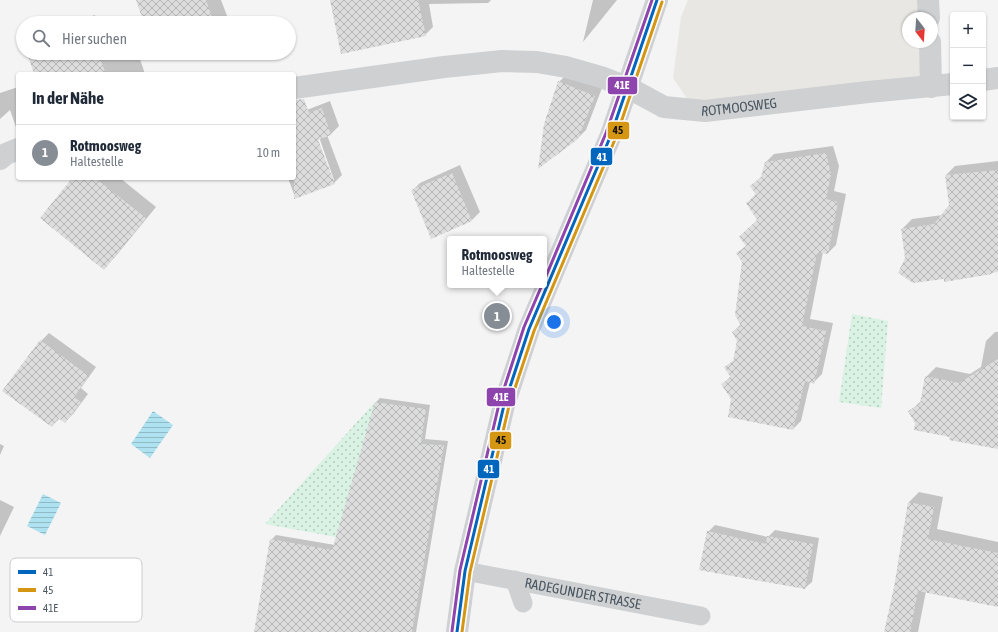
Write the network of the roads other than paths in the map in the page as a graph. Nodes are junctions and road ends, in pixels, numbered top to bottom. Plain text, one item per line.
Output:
1 (657, 0) edge
2 (928, 0) edge
3 (929, 12) edge
4 (930, 48) edge
5 (998, 78) edge
6 (986, 80) edge
7 (950, 84) edge
8 (627, 87) junction
9 (931, 87) junction
10 (296, 88) edge
11 (16, 149) edge
12 (0, 159) edge
13 (547, 286) edge
14 (546, 288) edge
15 (465, 570) junction
16 (515, 580) junction
17 (523, 603) dead end
18 (701, 616) dead end
19 (457, 632) edge

1 - 8 main road
2 - 3 street
4 - 9 street
5 - 6 street
7 - 9 street, ROTMOOSWEG
8 - 9 street, ROTMOOSWEG
8 - 10 street, ROTMOOSWEG
8 - 13 main road
11 - 12 street
14 - 15 main road
15 - 16 lane, RADEGUNDER STRASSE
15 - 19 main road
16 - 17 lane
16 - 18 lane, RADEGUNDER STRASSE

